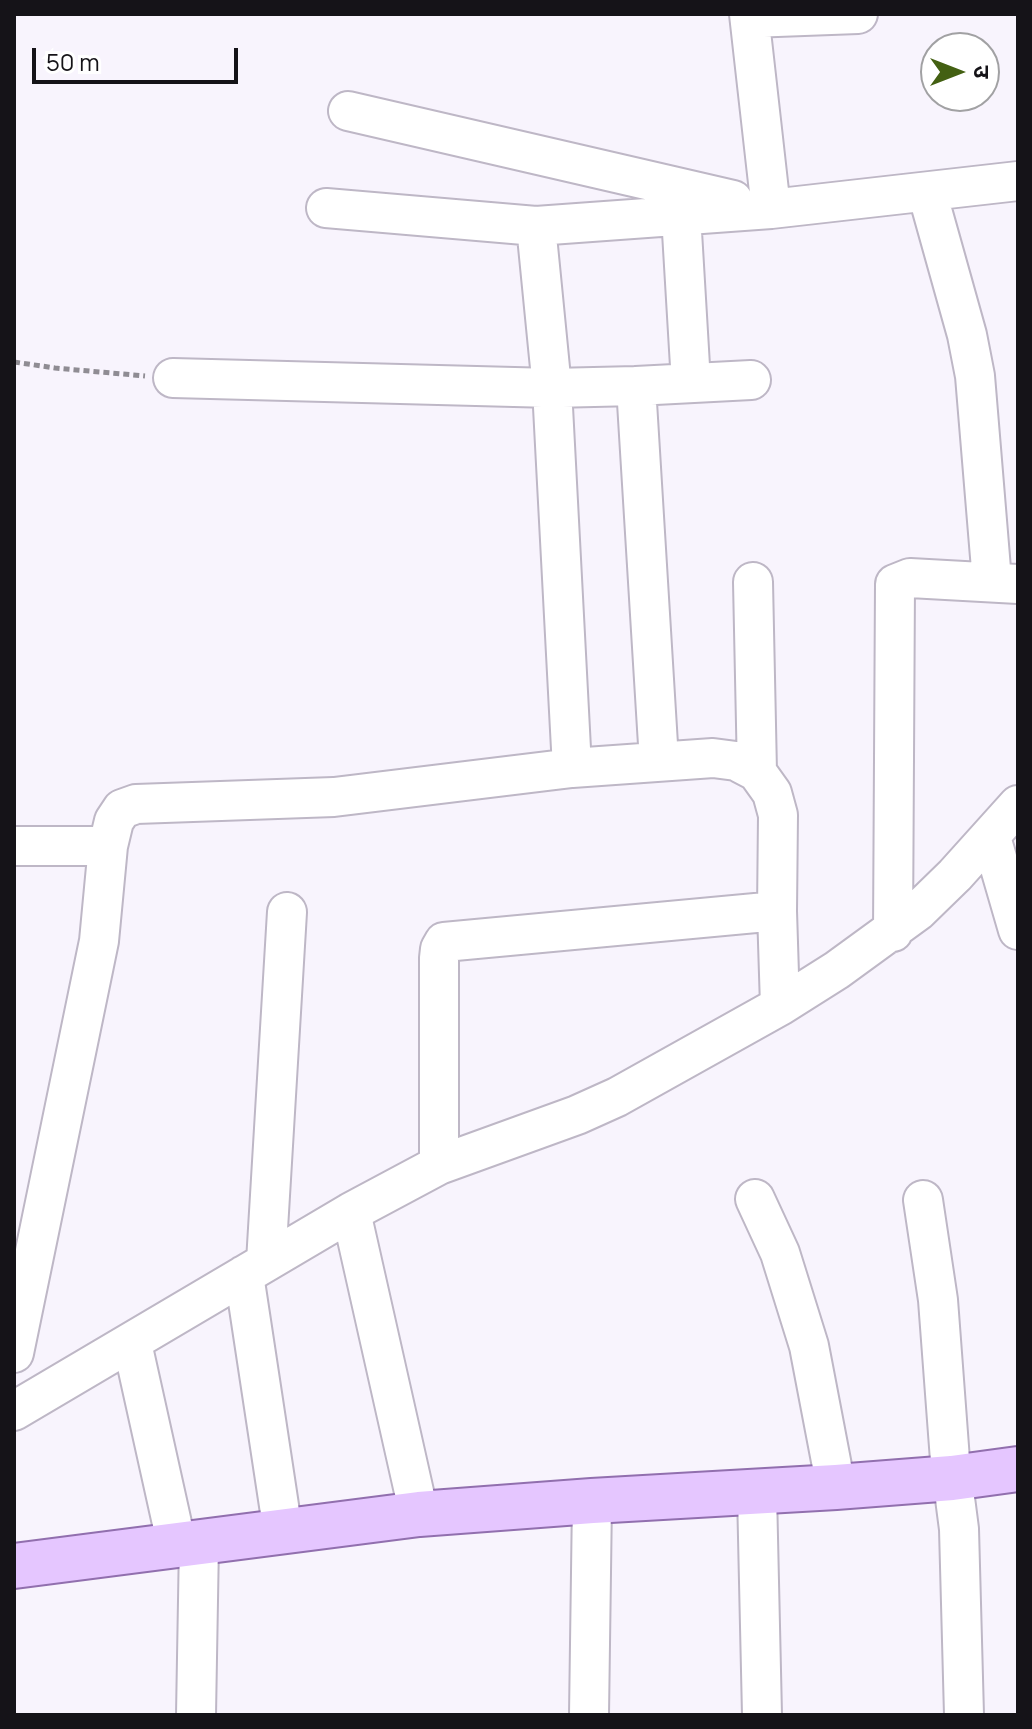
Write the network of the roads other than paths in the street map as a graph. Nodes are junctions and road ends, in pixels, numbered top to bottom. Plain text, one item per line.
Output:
1 (858, 14) edge
2 (749, 16) edge
3 (348, 111) dead end
4 (1018, 181) edge
5 (927, 192) junction
6 (326, 208) dead end
7 (771, 209) junction
8 (681, 215) junction
9 (536, 226) junction
10 (173, 378) road end
11 (751, 380) dead end
12 (691, 383) junction
13 (636, 386) junction
14 (552, 388) junction
15 (753, 582) dead end
16 (1005, 582) edge
17 (659, 761) junction
18 (572, 768) junction
19 (757, 772) junction
20 (1018, 805) edge
21 (991, 837) junction
22 (14, 846) edge
23 (108, 846) junction
24 (777, 911) junction
25 (287, 912) dead end
26 (1018, 930) edge
27 (893, 932) junction
28 (780, 1006) junction
29 (439, 1165) junction
30 (755, 1199) dead end
31 (923, 1200) dead end
32 (351, 1212) junction
33 (255, 1269) junction
34 (132, 1343) junction
35 (14, 1353) edge
36 (14, 1411) edge
37 (1018, 1469) edge
38 (952, 1478) junction
39 (836, 1487) junction
40 (757, 1493) junction
41 (592, 1501) junction
42 (419, 1514) junction
43 (283, 1532) junction
44 (188, 1544) junction
45 (14, 1566) edge
46 (196, 1715) edge
47 (589, 1715) edge
48 (762, 1715) edge
49 (964, 1715) edge

1 - 2 street
2 - 7 street
3 - 7 street
4 - 5 street
5 - 7 street
5 - 16 street
6 - 9 street
7 - 8 street
8 - 9 street
8 - 12 street
9 - 14 street
10 - 14 street
11 - 12 street
12 - 13 street
13 - 14 street
13 - 17 street
14 - 18 street
15 - 19 street
16 - 27 street
17 - 18 street
17 - 19 street
18 - 23 street
19 - 24 street
20 - 21 street
21 - 26 street
21 - 27 street
22 - 23 street
23 - 35 street
24 - 28 street
24 - 29 street
25 - 33 street
27 - 28 street
28 - 29 street
29 - 32 street
30 - 39 street
31 - 38 street
32 - 33 street
32 - 42 street
33 - 34 street
33 - 43 street
34 - 36 street
34 - 44 street
37 - 38 main road
38 - 39 main road
38 - 49 street
39 - 40 main road
40 - 41 main road
40 - 48 street
41 - 42 main road
41 - 47 street
42 - 43 main road
43 - 44 main road
44 - 45 main road
44 - 46 street

